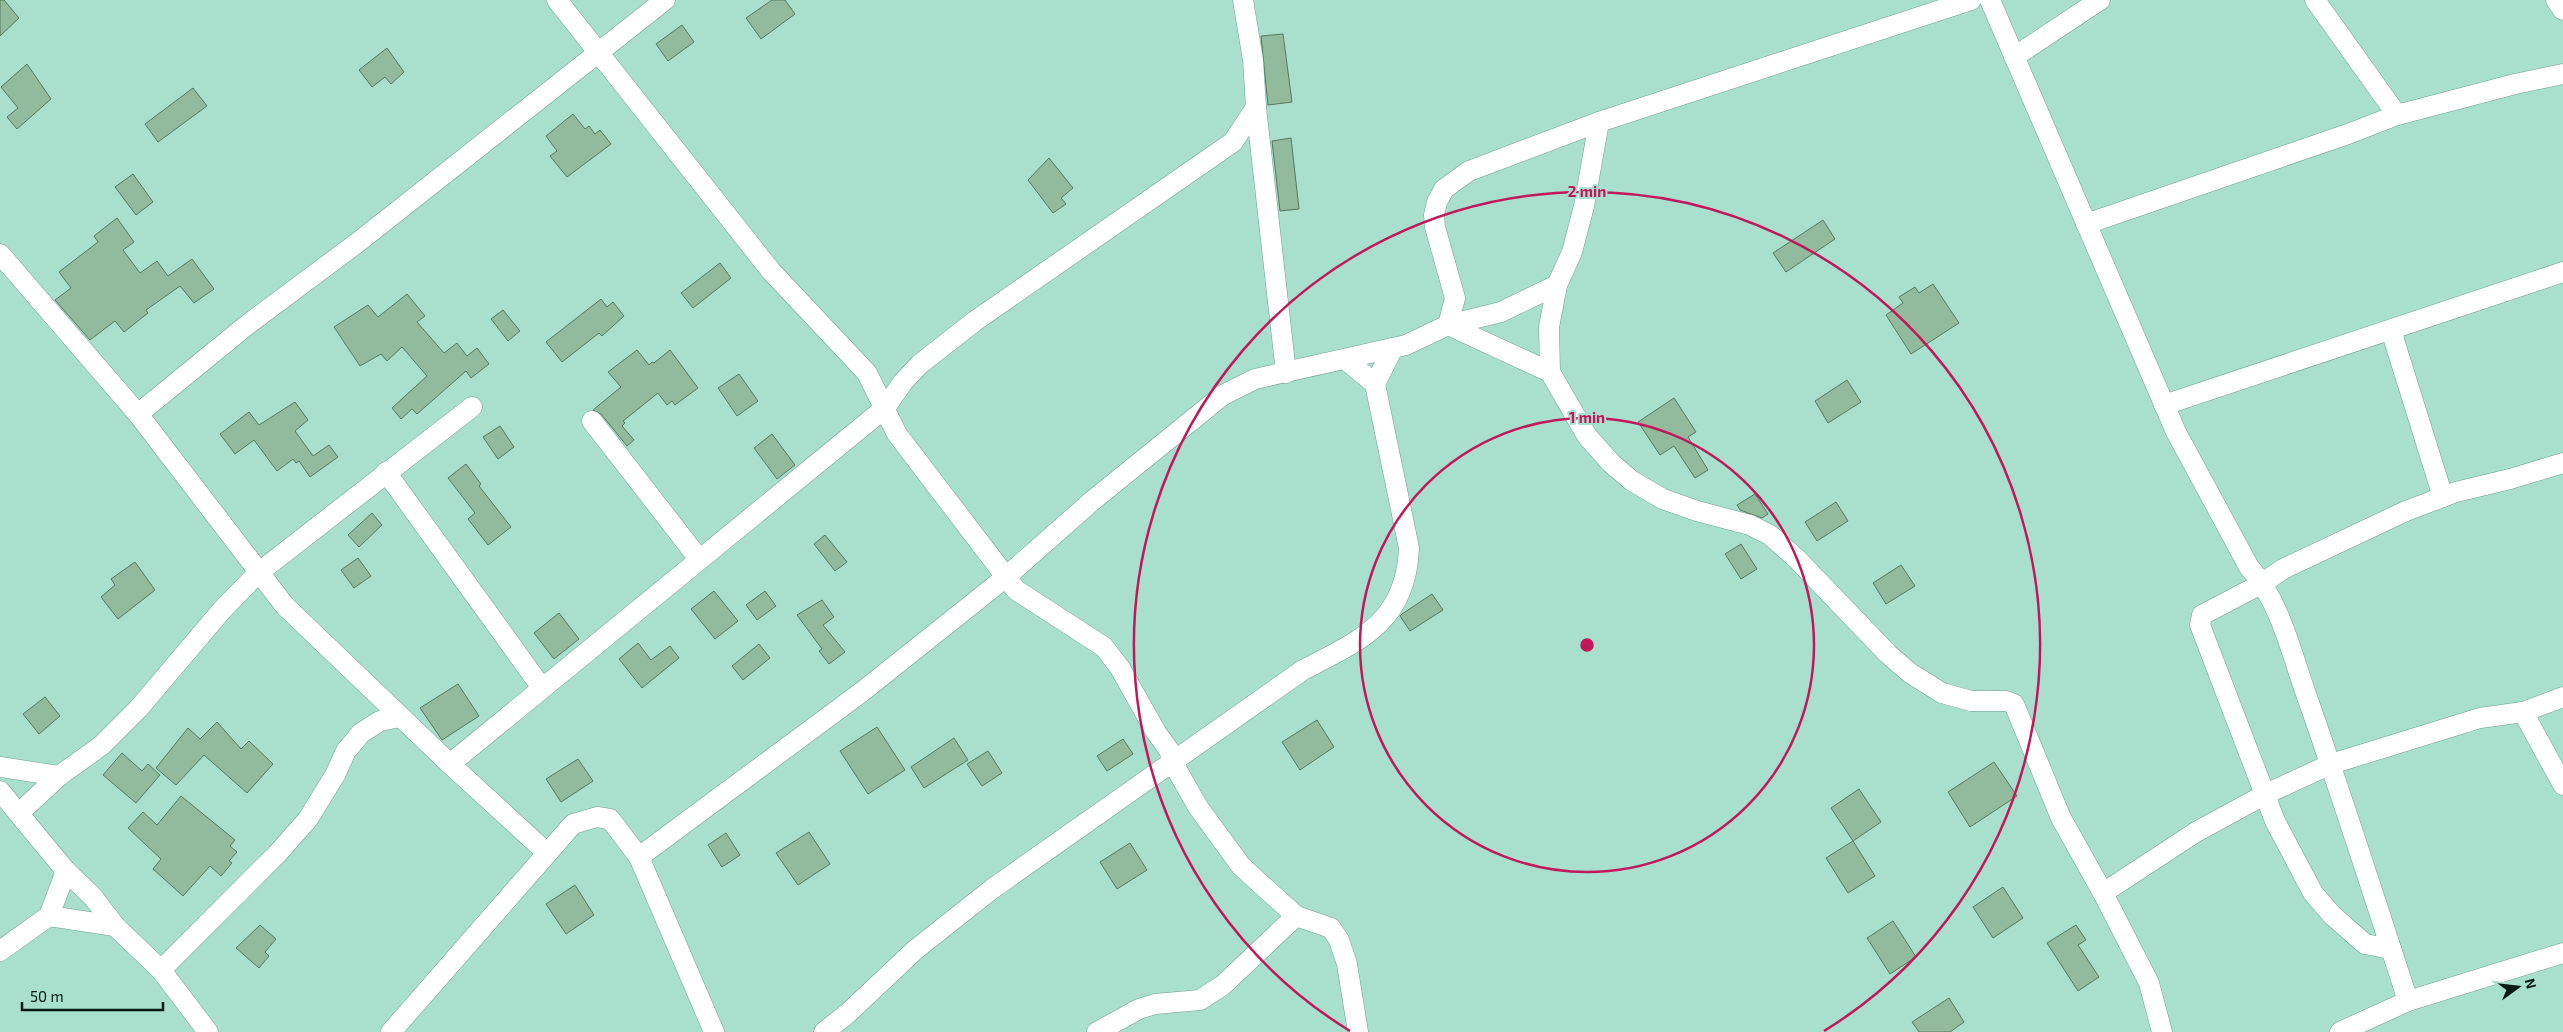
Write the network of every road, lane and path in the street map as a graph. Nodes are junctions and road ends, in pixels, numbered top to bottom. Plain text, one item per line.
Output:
1 (557, 0) edge
2 (665, 0) edge
3 (1243, 0) edge
4 (1971, 0) edge
5 (1990, 0) edge
6 (2100, 0) edge
7 (2315, 0) edge
8 (2556, 0) edge
9 (2563, 10) edge
10 (599, 54) junction
11 (2014, 57) junction
12 (2563, 74) edge
13 (1256, 107) junction
14 (2397, 115) junction
15 (1599, 122) junction
16 (2086, 224) junction
17 (0, 254) edge
18 (2563, 272) edge
19 (1557, 285) junction
20 (1448, 325) junction
21 (2393, 328) junction
22 (1393, 348) junction
23 (1345, 359) junction
24 (1550, 372) junction
25 (1286, 373) junction
26 (1375, 384) junction
27 (2164, 405) junction
28 (472, 407) dead end
29 (885, 408) junction
30 (138, 414) junction
31 (592, 421) dead end
32 (2563, 463) edge
33 (386, 472) junction
34 (2443, 497) junction
35 (699, 559) junction
36 (258, 573) junction
37 (1006, 577) junction
38 (2263, 583) junction
39 (542, 688) junction
40 (2563, 697) edge
41 (2523, 712) junction
42 (400, 717) junction
43 (1173, 763) junction
44 (450, 764) junction
45 (2331, 764) junction
46 (0, 767) edge
47 (59, 776) junction
48 (2563, 785) edge
49 (0, 791) edge
50 (2266, 794) junction
51 (19, 813) junction
52 (547, 853) junction
53 (639, 857) junction
54 (66, 871) junction
55 (2103, 893) junction
56 (49, 916) junction
57 (1296, 916) junction
58 (116, 926) junction
59 (2391, 949) junction
60 (0, 951) edge
61 (2563, 953) edge
62 (161, 970) junction
63 (2408, 1001) junction
64 (208, 1032) edge
65 (391, 1032) edge
66 (714, 1032) edge
67 (824, 1032) edge
68 (1097, 1032) edge
69 (1358, 1032) edge
70 (2162, 1032) edge
71 (2340, 1032) edge

1 - 10 street
2 - 10 street
3 - 13 street
4 - 15 street
5 - 11 street
6 - 11 street
7 - 14 street
8 - 9 street
10 - 29 street
10 - 30 street
11 - 16 street
12 - 14 street
13 - 25 street
13 - 29 street
14 - 16 street
15 - 19 street
15 - 20 street
16 - 27 street
17 - 30 street
18 - 21 street
19 - 20 street
19 - 24 street
20 - 22 street
20 - 24 street
21 - 27 street
21 - 34 street
22 - 23 street
22 - 26 street
23 - 25 street
23 - 26 street
24 - 55 street
25 - 37 street
26 - 43 street
27 - 38 street
28 - 33 street
29 - 35 street
29 - 37 street
30 - 36 street
31 - 35 street
32 - 34 street
33 - 36 street
33 - 39 street
34 - 38 street
35 - 39 street
36 - 42 street
36 - 47 street
37 - 43 street
37 - 53 street
38 - 45 street
38 - 50 street
39 - 44 street
40 - 41 street
41 - 45 street
41 - 48 street
42 - 44 street
42 - 62 street
43 - 57 street
43 - 67 street
44 - 52 street
45 - 50 street
45 - 59 street
46 - 47 street
47 - 51 street
49 - 51 street
50 - 55 street
50 - 59 street
51 - 54 street
52 - 53 street
52 - 65 street
53 - 66 street
54 - 56 street
54 - 58 street
55 - 70 street
56 - 58 street
56 - 60 street
57 - 68 street
57 - 69 street
58 - 62 street
59 - 63 street
61 - 63 street
62 - 64 street
63 - 71 street

